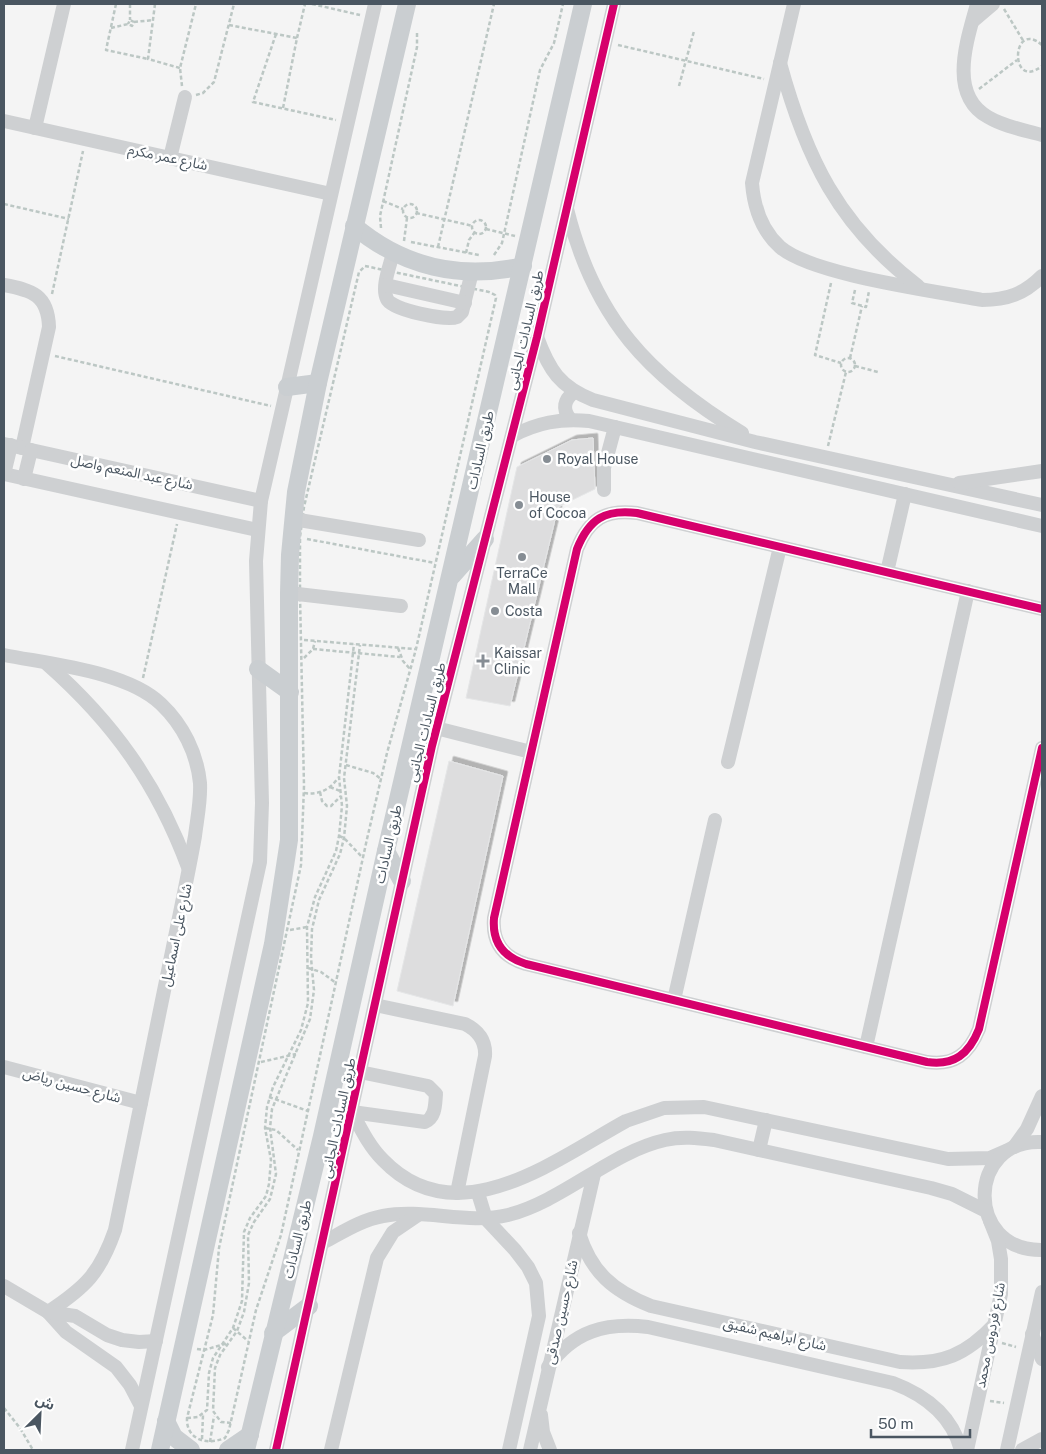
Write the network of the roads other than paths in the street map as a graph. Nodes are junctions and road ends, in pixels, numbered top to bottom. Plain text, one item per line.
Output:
1 (64, 4) edge
2 (407, 4) edge
3 (583, 4) edge
4 (614, 4) edge
5 (794, 4) edge
6 (967, 4) edge
7 (977, 4) edge
8 (993, 4) edge
9 (373, 10) edge
10 (972, 22) junction
11 (780, 62) junction
12 (185, 97) road end
13 (4, 121) edge
14 (35, 128) junction
15 (1042, 135) edge
16 (170, 158) junction
17 (331, 194) junction
18 (567, 206) junction
19 (354, 226) junction
20 (398, 244) junction
21 (523, 266) junction
22 (1042, 276) edge
23 (470, 280) junction
24 (4, 285) edge
25 (386, 285) junction
26 (922, 289) junction
27 (464, 303) junction
28 (537, 337) junction
29 (318, 383) junction
30 (287, 387) junction
31 (574, 392) junction
32 (570, 419) junction
33 (615, 427) junction
34 (512, 436) junction
35 (755, 442) junction
36 (17, 447) edge
37 (862, 465) junction
38 (1042, 471) edge
39 (4, 474) edge
40 (24, 479) junction
41 (859, 483) junction
42 (949, 484) junction
43 (604, 490) dead end
44 (905, 494) junction
45 (261, 501) junction
46 (1042, 505) edge
47 (298, 520) junction
48 (1042, 526) edge
49 (257, 530) junction
50 (485, 539) junction
51 (419, 540) dead end
52 (780, 547) junction
53 (887, 572) junction
54 (450, 578) junction
55 (968, 591) junction
56 (294, 594) junction
57 (401, 606) dead end
58 (1042, 609) edge
59 (4, 655) edge
60 (46, 664) junction
61 (258, 669) junction
62 (290, 692) junction
63 (436, 728) junction
64 (1042, 748) edge
65 (531, 752) junction
66 (728, 762) dead end
67 (715, 820) dead end
68 (386, 851) junction
69 (189, 870) junction
70 (402, 881) junction
71 (674, 1000) junction
72 (375, 1005) junction
73 (866, 1047) junction
74 (4, 1067) edge
75 (360, 1072) junction
76 (1042, 1096) edge
77 (141, 1104) junction
78 (352, 1112) junction
79 (766, 1120) junction
80 (1042, 1142) edge
81 (1010, 1149) junction
82 (758, 1150) junction
83 (594, 1174) junction
84 (457, 1193) junction
85 (478, 1193) junction
86 (418, 1214) junction
87 (988, 1216) junction
88 (486, 1219) junction
89 (578, 1232) junction
90 (324, 1242) junction
91 (1042, 1250) edge
92 (4, 1286) edge
93 (1042, 1292) edge
94 (309, 1306) junction
95 (48, 1312) junction
96 (995, 1324) junction
97 (273, 1333) junction
98 (1032, 1334) junction
99 (156, 1341) junction
100 (1042, 1359) edge
101 (548, 1367) junction
102 (540, 1405) junction
103 (142, 1406) junction
104 (166, 1421) junction
105 (1042, 1439) edge
106 (248, 1442) edge
107 (196, 1445) edge
108 (132, 1450) edge
109 (160, 1450) edge
110 (228, 1450) edge
111 (276, 1450) edge
112 (331, 1450) edge
113 (509, 1450) edge
114 (530, 1450) edge
115 (550, 1450) edge
116 (961, 1450) edge
117 (967, 1450) edge
118 (1007, 1450) edge
119 (1022, 1450) edge

1 - 14 street
2 - 19 main road
3 - 21 main road, طريق السادات
4 - 18 street, طريق السادات الجانبى
5 - 11 street
6 - 10 street
7 - 10 street
8 - 10 street
9 - 17 street
10 - 15 street
11 - 26 street
11 - 26 street
12 - 16 street
13 - 14 street, شارع عمر مكرم
14 - 16 street, شارع عمر مكرم
16 - 17 street, شارع عمر مكرم
17 - 30 street
18 - 28 street, طريق السادات الجانبى
18 - 35 street
19 - 20 main road
19 - 29 main road
20 - 23 main road
20 - 25 street
21 - 23 main road
21 - 54 main road, طريق السادات
22 - 26 street
23 - 27 street
24 - 36 street
25 - 27 street
25 - 27 street
28 - 31 street
28 - 34 street, طريق السادات الجانبى
29 - 30 main road
29 - 47 main road
30 - 45 street
31 - 32 street
31 - 35 street
32 - 33 street
32 - 34 street
33 - 41 street
33 - 43 street
34 - 50 street, طريق السادات الجانبى
35 - 37 street
36 - 39 street
36 - 40 street
36 - 45 street, شارع عبد المنعم واصل
37 - 41 street
37 - 42 street
38 - 42 street
39 - 40 street
40 - 49 street
41 - 44 street
42 - 46 street
44 - 48 street
44 - 53 street
45 - 49 street
47 - 51 street
47 - 56 main road
49 - 61 street
50 - 54 main road
50 - 63 street, طريق السادات الجانبى
52 - 53 street
52 - 65 street
52 - 66 street
53 - 55 street
54 - 68 main road, طريق السادات
55 - 58 street
55 - 73 street
56 - 57 street
56 - 62 main road
59 - 60 street, شارع على اسماعيل
60 - 69 street
60 - 69 street, شارع على اسماعيل
61 - 62 main road
61 - 99 street
62 - 104 main road
63 - 65 street
63 - 70 street, طريق السادات الجانبى
64 - 73 street
65 - 71 street
67 - 71 street
68 - 70 main road
68 - 97 main road, طريق السادات
69 - 77 street, شارع على اسماعيل
70 - 72 street, طريق السادات الجانبى
71 - 73 street
72 - 75 street, طريق السادات الجانبى
72 - 84 street
74 - 77 street, شارع حسين رياض
75 - 78 street, طريق السادات الجانبى
75 - 78 street
76 - 81 street, شارع فردوس محمد
77 - 95 street, شارع على اسماعيل
78 - 84 street
78 - 90 street, طريق السادات الجانبى
79 - 81 street
79 - 82 street
79 - 85 street
80 - 81 street
81 - 87 street, شارع فردوس محمد
82 - 83 street
82 - 87 street
83 - 88 street
83 - 89 street, شارع حسين صدقى
84 - 85 street
85 - 88 street
86 - 88 street
86 - 90 street
86 - 112 street
87 - 91 street
87 - 96 street, شارع فردوس محمد
88 - 113 street, شارع حسين صدقى
89 - 96 street, شارع ابراهيم شفيق
89 - 101 street, شارع حسين صدقى
90 - 94 street, طريق السادات الجانبى
92 - 95 street
93 - 98 street
94 - 97 main road
94 - 111 street, طريق السادات الجانبى
95 - 99 street
95 - 103 street
96 - 117 street, شارع فردوس محمد
97 - 106 main road, طريق السادات
98 - 100 street
98 - 118 street
99 - 103 street
101 - 102 street, شارع حسين صدقى
101 - 116 street, شارع ابراهيم شفيق
102 - 114 street, شارع حسين صدقى
102 - 115 street
103 - 108 street
104 - 107 main road
104 - 109 main road
105 - 119 street
106 - 110 main road

